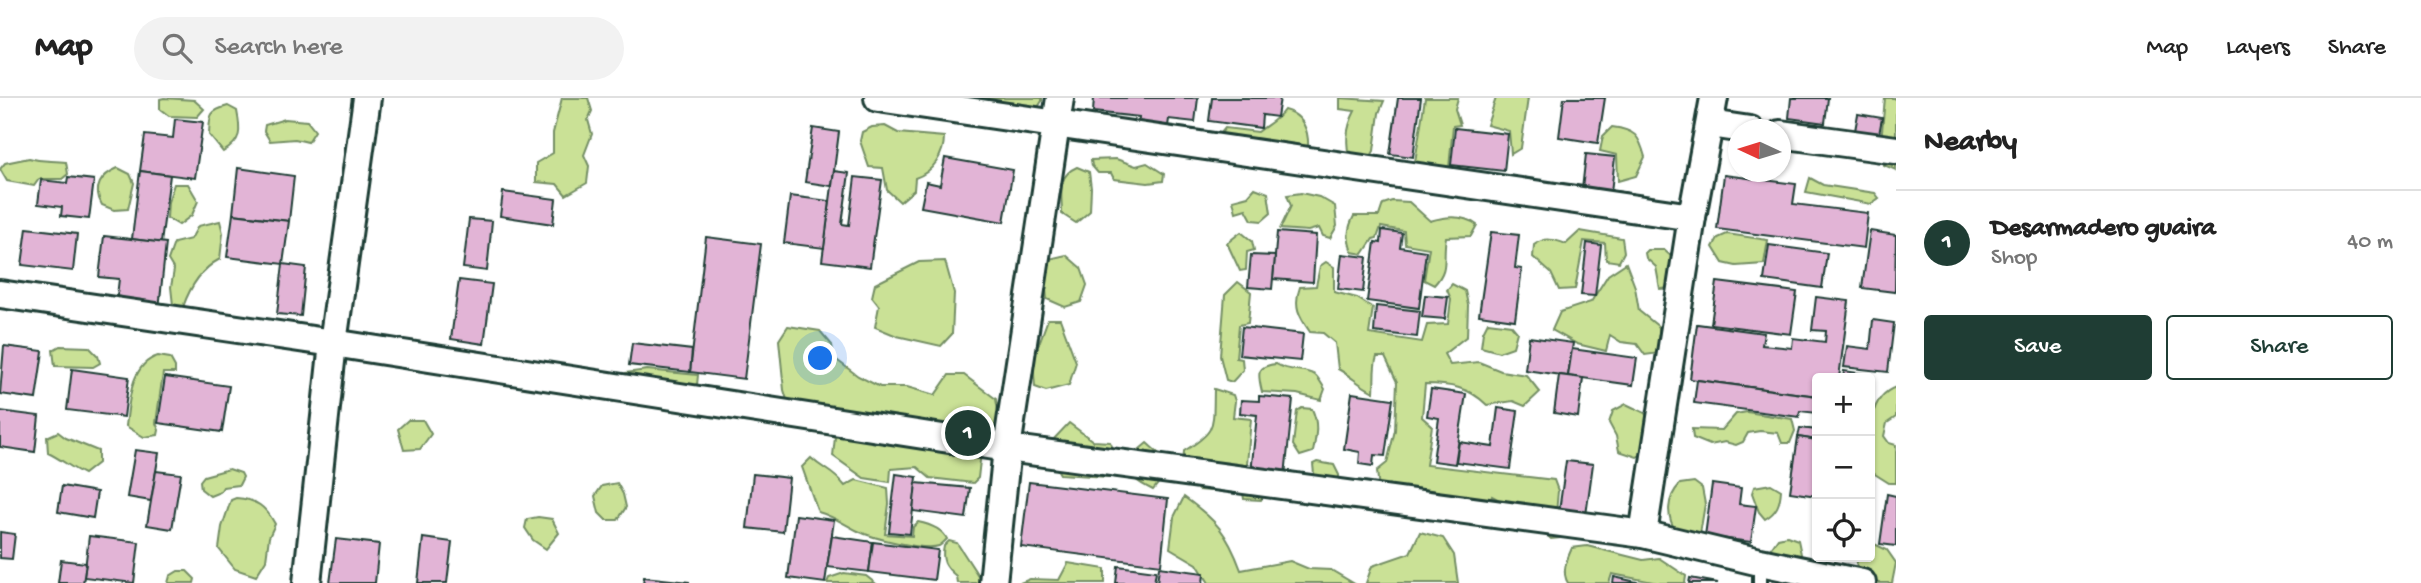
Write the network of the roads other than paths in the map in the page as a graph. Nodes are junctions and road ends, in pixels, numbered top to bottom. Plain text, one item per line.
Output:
1 (367, 98) edge
2 (878, 98) edge
3 (1060, 98) edge
4 (1712, 111) edge
5 (1728, 119) edge
6 (1056, 125) junction
7 (1791, 136) edge
8 (1896, 150) edge
9 (1692, 217) junction
10 (0, 294) edge
11 (333, 343) junction
12 (1007, 448) junction
13 (1643, 534) junction
14 (1760, 573) edge
15 (307, 583) edge
16 (993, 583) edge
17 (1862, 583) edge

1 - 11 street
2 - 6 street
3 - 6 street
4 - 5 street
4 - 9 street
6 - 9 street
6 - 12 street
7 - 8 street
9 - 13 street
10 - 11 street
11 - 12 street
11 - 15 street
12 - 13 street
12 - 16 street
13 - 14 street
14 - 17 street

